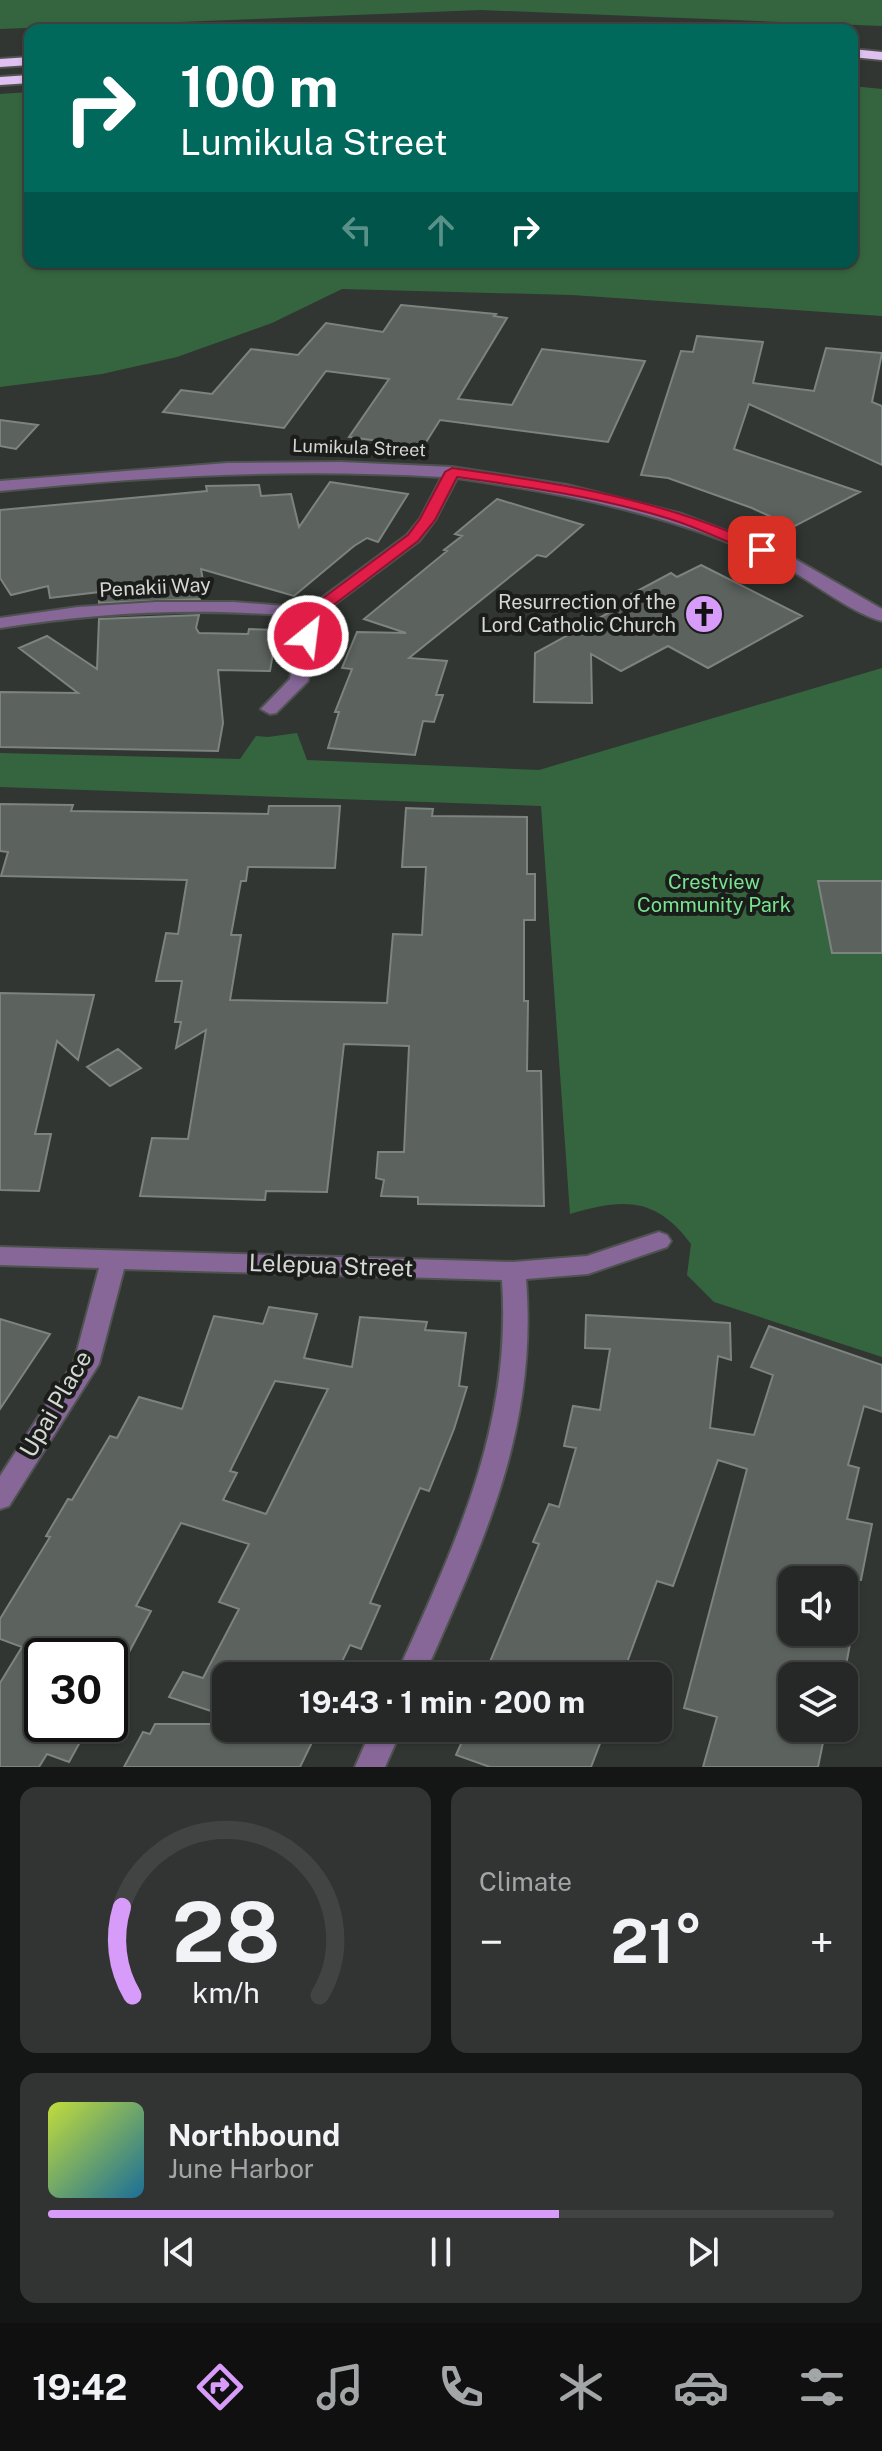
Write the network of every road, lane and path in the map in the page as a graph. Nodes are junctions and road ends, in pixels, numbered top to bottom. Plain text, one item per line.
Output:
1 (858, 54) edge
2 (882, 56) edge
3 (24, 61) edge
4 (0, 63) edge
5 (858, 68) edge
6 (882, 70) edge
7 (24, 79) edge
8 (0, 81) edge
9 (452, 472) junction
10 (0, 486) edge
11 (312, 613) junction
12 (882, 616) edge
13 (0, 623) edge
14 (270, 709) dead end
15 (659, 1241) dead end
16 (0, 1256) edge
17 (113, 1260) junction
18 (513, 1271) junction
19 (0, 1498) edge
20 (416, 1662) edge
21 (381, 1742) edge
22 (370, 1767) edge

1 - 2 highway
3 - 4 highway
5 - 6 highway
7 - 8 highway
9 - 10 street, Lumikula Street
9 - 11 street
9 - 12 street, Lumikula Street
11 - 13 street, Penakii Way
11 - 14 street
15 - 18 street, Lelepua Street
16 - 17 street, Lelepua Street
17 - 18 street, Lelepua Street
17 - 19 street, Upai Place
18 - 20 street
21 - 22 street

